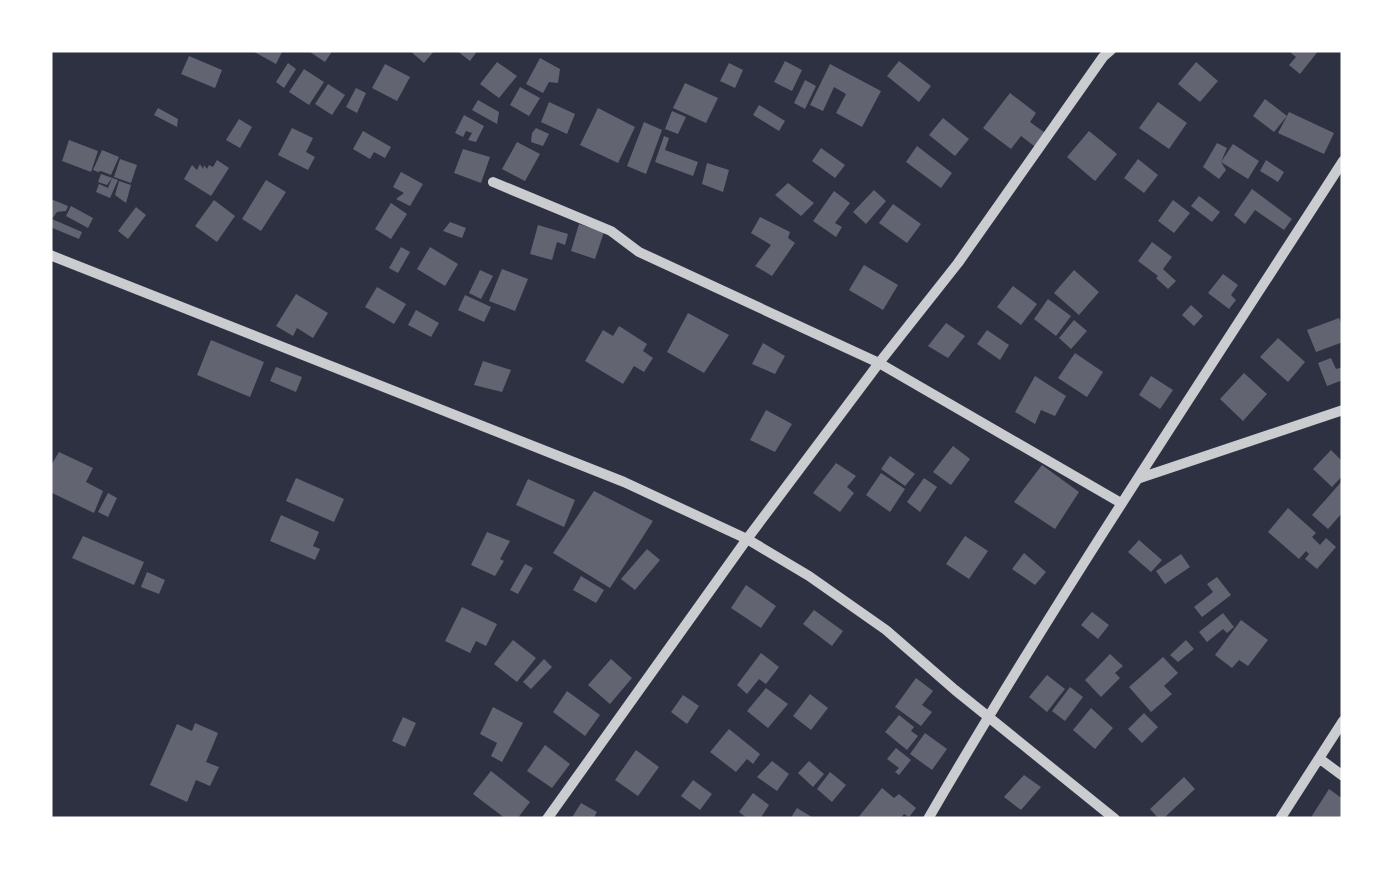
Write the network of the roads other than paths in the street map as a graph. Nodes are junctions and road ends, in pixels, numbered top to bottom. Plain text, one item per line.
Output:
1 (1090, 50) edge
2 (1107, 53) edge
3 (1343, 161) edge
4 (494, 182) dead end
5 (50, 256) edge
6 (878, 363) junction
7 (1343, 410) edge
8 (1138, 478) junction
9 (1121, 503) junction
10 (747, 539) junction
11 (988, 715) junction
12 (1343, 721) edge
13 (1320, 759) junction
14 (1343, 776) edge
15 (547, 819) edge
16 (928, 819) edge
17 (1116, 819) edge
18 (1280, 819) edge

1 - 2 street
2 - 6 street
3 - 8 street
4 - 6 street
5 - 10 street
6 - 9 street
6 - 10 street
7 - 8 street
8 - 9 street
9 - 11 street
10 - 11 street
10 - 15 street
11 - 16 street
11 - 17 street
12 - 13 street
13 - 14 street
13 - 18 street

